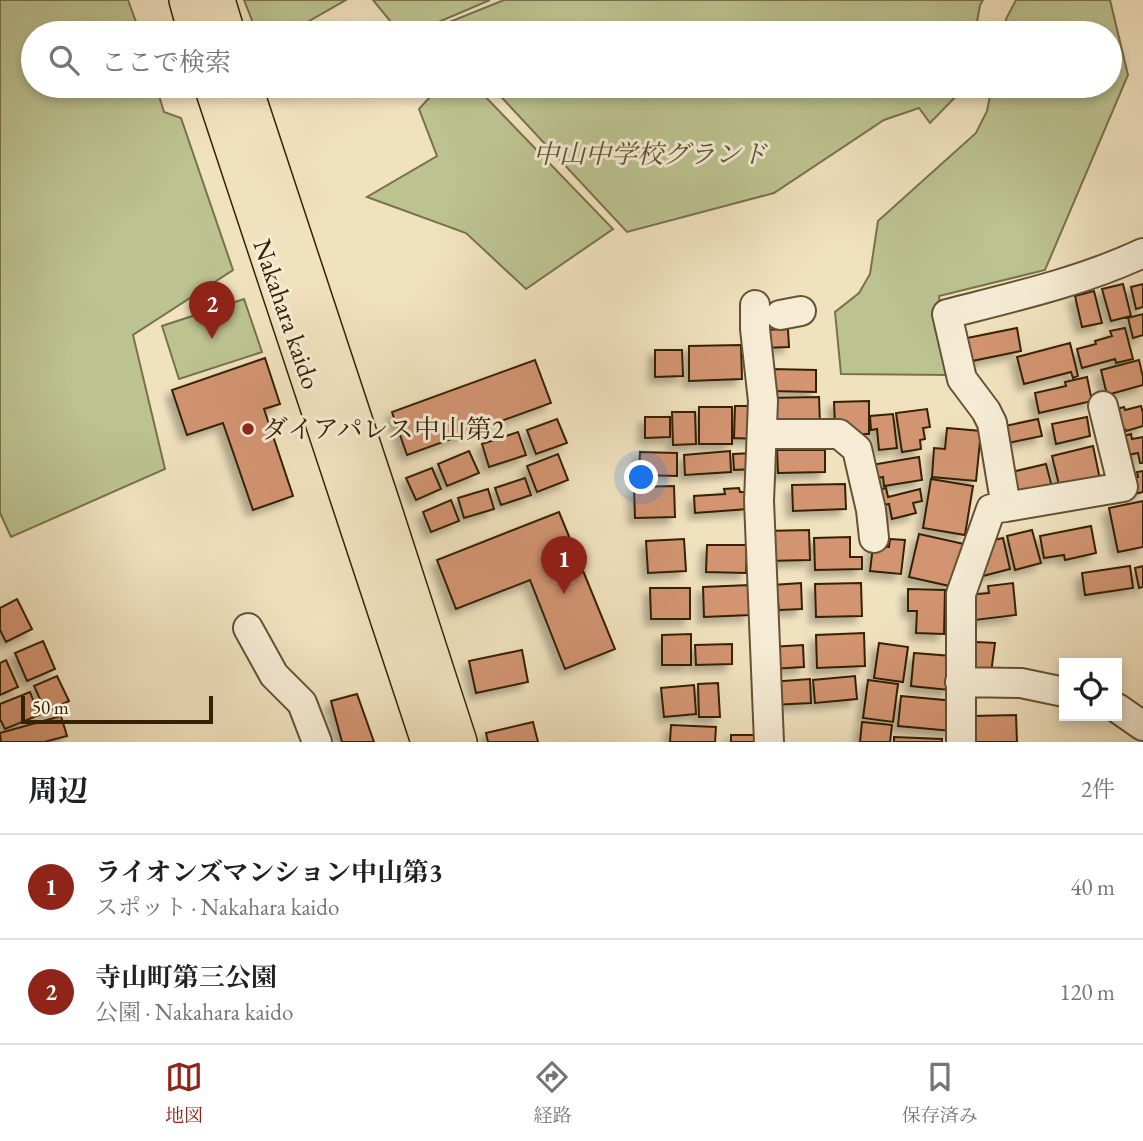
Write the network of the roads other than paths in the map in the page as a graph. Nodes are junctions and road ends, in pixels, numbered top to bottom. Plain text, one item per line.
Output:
1 (187, 0) edge
2 (217, 0) edge
3 (193, 21) edge
4 (223, 21) edge
5 (216, 98) edge
6 (248, 98) edge
7 (1143, 253) edge
8 (773, 313) dead end
9 (1103, 406) dead end
10 (762, 434) junction
11 (1006, 507) junction
12 (874, 538) dead end
13 (248, 628) dead end
14 (960, 682) junction
15 (1059, 691) edge
16 (1122, 711) edge
17 (1143, 726) edge
18 (317, 742) edge
19 (429, 742) edge
20 (459, 742) edge
21 (769, 742) edge
22 (961, 742) edge

1 - 3 main road
2 - 4 main road
5 - 19 main road, Nakahara kaido
6 - 20 main road, Nakahara kaido
7 - 11 street
8 - 10 street
9 - 11 street
10 - 12 street
10 - 21 street
11 - 14 street
13 - 18 street
14 - 15 street
14 - 22 street
16 - 17 street

